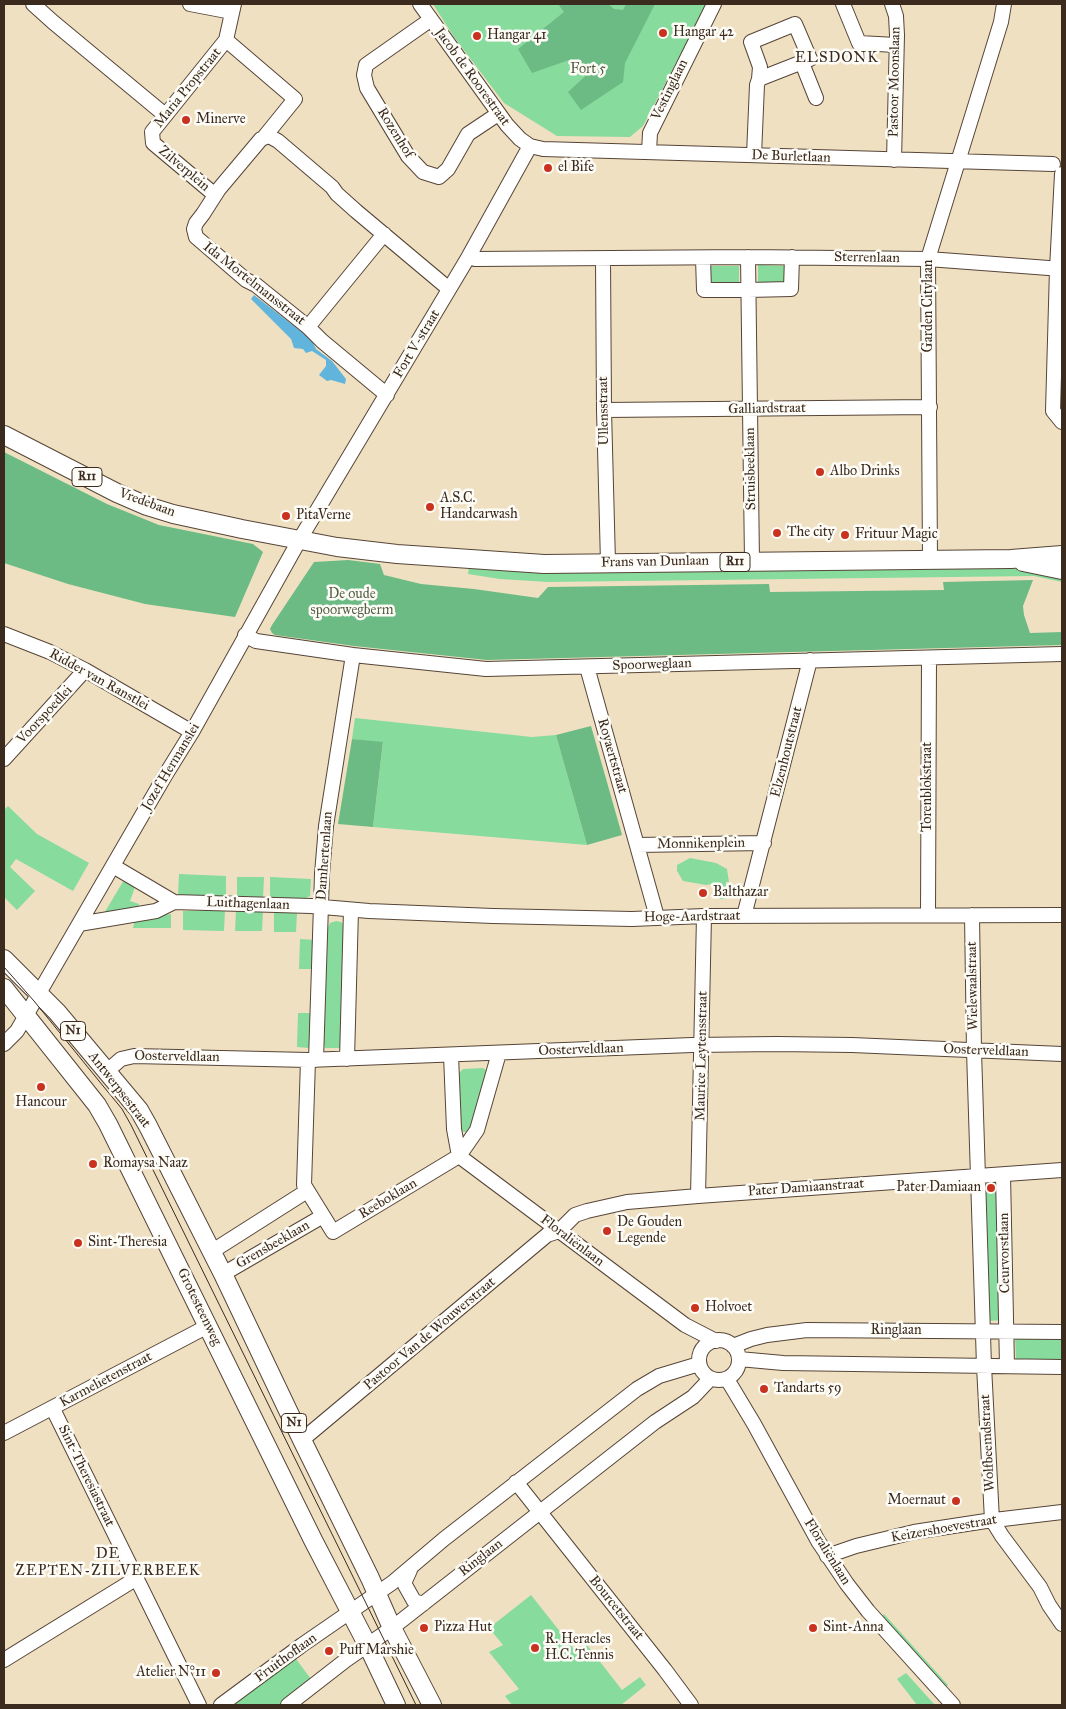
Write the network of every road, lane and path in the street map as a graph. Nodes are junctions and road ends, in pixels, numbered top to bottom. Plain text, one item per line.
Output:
1 (33, 4) edge
2 (190, 4) edge
3 (420, 4) edge
4 (714, 4) edge
5 (843, 4) edge
6 (892, 4) edge
7 (1004, 4) edge
8 (233, 8) edge
9 (430, 20) junction
10 (226, 40) junction
11 (896, 45) junction
12 (802, 63) junction
13 (758, 79) junction
14 (816, 98) dead end
15 (498, 114) junction
16 (165, 115) junction
17 (266, 136) junction
18 (153, 143) joint
19 (530, 146) junction
20 (649, 152) junction
21 (754, 155) junction
22 (894, 160) junction
23 (959, 162) junction
24 (1060, 167) edge
25 (215, 195) junction
26 (384, 234) junction
27 (469, 256) junction
28 (748, 257) junction
29 (792, 257) junction
30 (703, 258) junction
31 (603, 259) junction
32 (928, 259) junction
33 (1059, 269) edge
34 (449, 289) junction
35 (748, 290) junction
36 (308, 327) junction
37 (386, 395) junction
38 (930, 407) junction
39 (604, 410) junction
40 (750, 410) junction
41 (1062, 422) edge
42 (4, 435) edge
43 (300, 540) junction
44 (1062, 555) edge
45 (1010, 558) junction
46 (930, 559) junction
47 (752, 561) junction
48 (608, 563) junction
49 (1062, 570) edge
50 (4, 634) edge
51 (245, 635) junction
52 (1062, 654) edge
53 (353, 655) junction
54 (929, 658) junction
55 (810, 660) junction
56 (587, 667) junction
57 (86, 670) junction
58 (192, 732) junction
59 (4, 759) edge
60 (764, 843) junction
61 (637, 845) junction
62 (112, 866) junction
63 (174, 902) junction
64 (321, 907) junction
65 (351, 910) junction
66 (928, 915) junction
67 (972, 915) junction
68 (1062, 915) edge
69 (704, 916) junction
70 (744, 916) junction
71 (657, 917) junction
72 (80, 924) junction
73 (4, 958) edge
74 (4, 988) edge
75 (38, 993) junction
76 (26, 1015) junction
77 (4, 1044) edge
78 (702, 1045) junction
79 (974, 1051) junction
80 (499, 1053) junction
81 (451, 1054) junction
82 (1062, 1054) edge
83 (347, 1059) junction
84 (312, 1060) junction
85 (106, 1072) junction
86 (459, 1156) junction
87 (1062, 1170) edge
88 (1003, 1175) junction
89 (978, 1176) junction
90 (307, 1191) junction
91 (698, 1196) junction
92 (323, 1216) junction
93 (559, 1231) junction
94 (211, 1252) junction
95 (223, 1274) junction
96 (685, 1325) junction
97 (208, 1326) junction
98 (983, 1331) junction
99 (1006, 1331) junction
100 (1062, 1332) edge
101 (716, 1341) junction
102 (736, 1353) junction
103 (699, 1358) junction
104 (984, 1366) junction
105 (1007, 1366) junction
106 (1062, 1367) edge
107 (710, 1379) junction
108 (727, 1379) junction
109 (53, 1409) junction
110 (4, 1433) edge
111 (302, 1440) junction
112 (516, 1482) junction
113 (540, 1512) junction
114 (1062, 1512) edge
115 (992, 1520) junction
116 (827, 1556) junction
117 (410, 1569) junction
118 (137, 1578) junction
119 (378, 1594) junction
120 (423, 1604) junction
121 (352, 1612) junction
122 (1062, 1624) edge
123 (392, 1628) junction
124 (368, 1646) junction
125 (4, 1660) edge
126 (199, 1705) edge
127 (221, 1705) edge
128 (288, 1705) edge
129 (396, 1705) edge
130 (432, 1705) edge
131 (690, 1705) edge
132 (953, 1705) edge

1 - 16 street
2 - 8 street
3 - 9 street, Jacob de Roorestraat
4 - 20 street, Vestinglaan
5 - 11 street
6 - 11 street, Pastoor Moonslaan
7 - 23 street, Garden Citylaan
8 - 10 street, Maria Propstraat
9 - 15 street, Jacob de Roorestraat
9 - 15 street, Rozenhof
10 - 16 street, Maria Propstraat
10 - 17 street, Ida Mortelmansstraat
11 - 22 street, Pastoor Moonslaan
12 - 13 street
12 - 13 street
12 - 14 street
13 - 21 street
15 - 19 street, Jacob de Roorestraat
16 - 18 street, Maria Propstraat
17 - 25 street, Ida Mortelmansstraat
17 - 26 street
18 - 25 street, Zilverplein
19 - 20 street, De Burletlaan
19 - 27 street, Fort V-straat
20 - 21 street, De Burletlaan
21 - 22 street, De Burletlaan
22 - 23 street, De Burletlaan
23 - 24 street, De Burletlaan
23 - 32 street, Garden Citylaan
24 - 33 street
25 - 36 street, Ida Mortelmansstraat
26 - 34 street
26 - 36 street
27 - 31 street, Sterrenlaan
27 - 34 street, Fort V-straat
28 - 29 street, Sterrenlaan
28 - 30 street, Sterrenlaan
28 - 35 street, Struisbeeklaan
29 - 32 street, Sterrenlaan
29 - 35 street
30 - 31 street, Sterrenlaan
30 - 35 street
31 - 39 street, Ullensstraat
32 - 33 street, Sterrenlaan
32 - 38 street, Garden Citylaan
33 - 41 street
34 - 37 street, Fort V-straat
35 - 40 street, Struisbeeklaan
36 - 37 street, Ida Mortelmansstraat
37 - 43 street, Fort V-straat
38 - 40 street, Galliardstraat
38 - 46 street, Garden Citylaan
39 - 40 street, Galliardstraat
39 - 48 street, Ullensstraat
40 - 47 street, Struisbeeklaan
42 - 43 main road, Vredebaan / R11
43 - 48 main road, Frans van Dunlaan / R11
43 - 51 street, Jozef Hermanslei
44 - 45 main road, Frans van Dunlaan / R11
45 - 46 main road, Frans van Dunlaan / R11
45 - 49 main road, Frans van Dunlaan / R11
46 - 47 main road, Frans van Dunlaan / R11
47 - 48 main road, Frans van Dunlaan / R11
50 - 57 street, Ridder van Ranstlei
51 - 53 street, Spoorweglaan
51 - 58 street, Jozef Hermanslei
52 - 54 street, Spoorweglaan
53 - 56 street, Spoorweglaan
53 - 64 street, Damhertenlaan
54 - 55 street, Spoorweglaan
54 - 66 street, Torenblokstraat
55 - 56 street, Spoorweglaan
55 - 60 street, Elzenhoutstraat
56 - 61 street, Royaertstraat
57 - 58 street, Ridder van Ranstlei
57 - 59 street, Voorspoedlei
58 - 62 street, Jozef Hermanslei
60 - 61 street, Monnikenplein
60 - 70 street, Monnikenplein
61 - 71 street, Monnikenplein
62 - 63 street, Luithagenlaan
62 - 72 street, Jozef Hermanslei
63 - 64 street, Luithagenlaan
63 - 72 street, Luithagenlaan
64 - 65 street, Hoge-Aardstraat
64 - 84 street, Damhertenlaan
65 - 71 street, Hoge-Aardstraat
65 - 83 street
66 - 67 street, Hoge-Aardstraat
66 - 70 street, Hoge-Aardstraat
67 - 68 street, Hoge-Aardstraat
67 - 79 street, Wielewaalstraat
69 - 70 street, Hoge-Aardstraat
69 - 71 street, Hoge-Aardstraat
69 - 78 street, Maurice Leytensstraat
72 - 75 street, Jozef Hermanslei
73 - 75 main road, Antwerpsestraat / N1
74 - 76 main road, N1
75 - 76 street
75 - 85 main road, Antwerpsestraat / N1
76 - 77 street
76 - 97 main road, Grotesteenweg / N1
78 - 79 street, Oosterveldlaan
78 - 80 street, Oosterveldlaan
78 - 91 street, Maurice Leytensstraat
79 - 82 street, Oosterveldlaan
79 - 89 street, Wielewaalstraat
80 - 81 street, Oosterveldlaan
80 - 86 street
81 - 83 street, Oosterveldlaan
81 - 86 street
83 - 84 street, Oosterveldlaan
84 - 85 street, Oosterveldlaan
84 - 90 street, Damhertenlaan
85 - 94 main road, Antwerpsestraat / N1
86 - 92 street, Reeboklaan
86 - 93 street, Floraliënlaan
87 - 88 street, Pater Damiaanstraat
88 - 89 street, Pater Damiaanstraat
88 - 99 street, Ceurvorstlaan
89 - 91 street, Pater Damiaanstraat
89 - 98 street, Ceurvorstlaan
90 - 92 street, Damhertenlaan
90 - 94 street, Grensbeeklaan
91 - 93 street, Pater Damiaanstraat
92 - 95 street, Grensbeeklaan
93 - 96 street, Floraliënlaan
93 - 111 street, Pastoor Van de Wouwerstraat
94 - 95 main road, N1
95 - 111 main road, N1
96 - 101 street, Floraliënlaan
96 - 103 street, Floraliënlaan
97 - 109 street, Karmelietenstraat
97 - 121 main road, Grotesteenweg / N1
98 - 99 street, Ringlaan
98 - 102 street, Ringlaan
98 - 104 street, Ceurvorstlaan
99 - 100 street, Ringlaan
99 - 105 street, Ceurvorstlaan
101 - 102 street
101 - 103 street
102 - 104 street
102 - 108 street
103 - 107 street
103 - 112 street
104 - 105 street
104 - 115 street, Wolfbeemdstraat
105 - 106 street
107 - 108 street
107 - 113 street, Ringlaan
108 - 116 street, Floraliënlaan
109 - 110 street, Karmelietenstraat
109 - 118 street, Sint-Theresiastraat
111 - 119 main road, N1
112 - 113 street
112 - 117 street
113 - 120 street, Ringlaan
113 - 131 street, Bourcetstraat
114 - 115 street, Keizershoevestraat
115 - 116 street, Keizershoevestraat
115 - 122 street
116 - 132 street, Floraliënlaan
117 - 119 street
117 - 120 street
118 - 125 street
118 - 126 street, Sint-Theresiastraat
119 - 121 street, Fruithoflaan
119 - 123 main road, N1
120 - 123 street, Ringlaan
121 - 124 main road, N1
121 - 127 street, Fruithoflaan
123 - 124 street, Ringlaan
123 - 130 main road, N1
124 - 128 street
124 - 129 main road, N1

